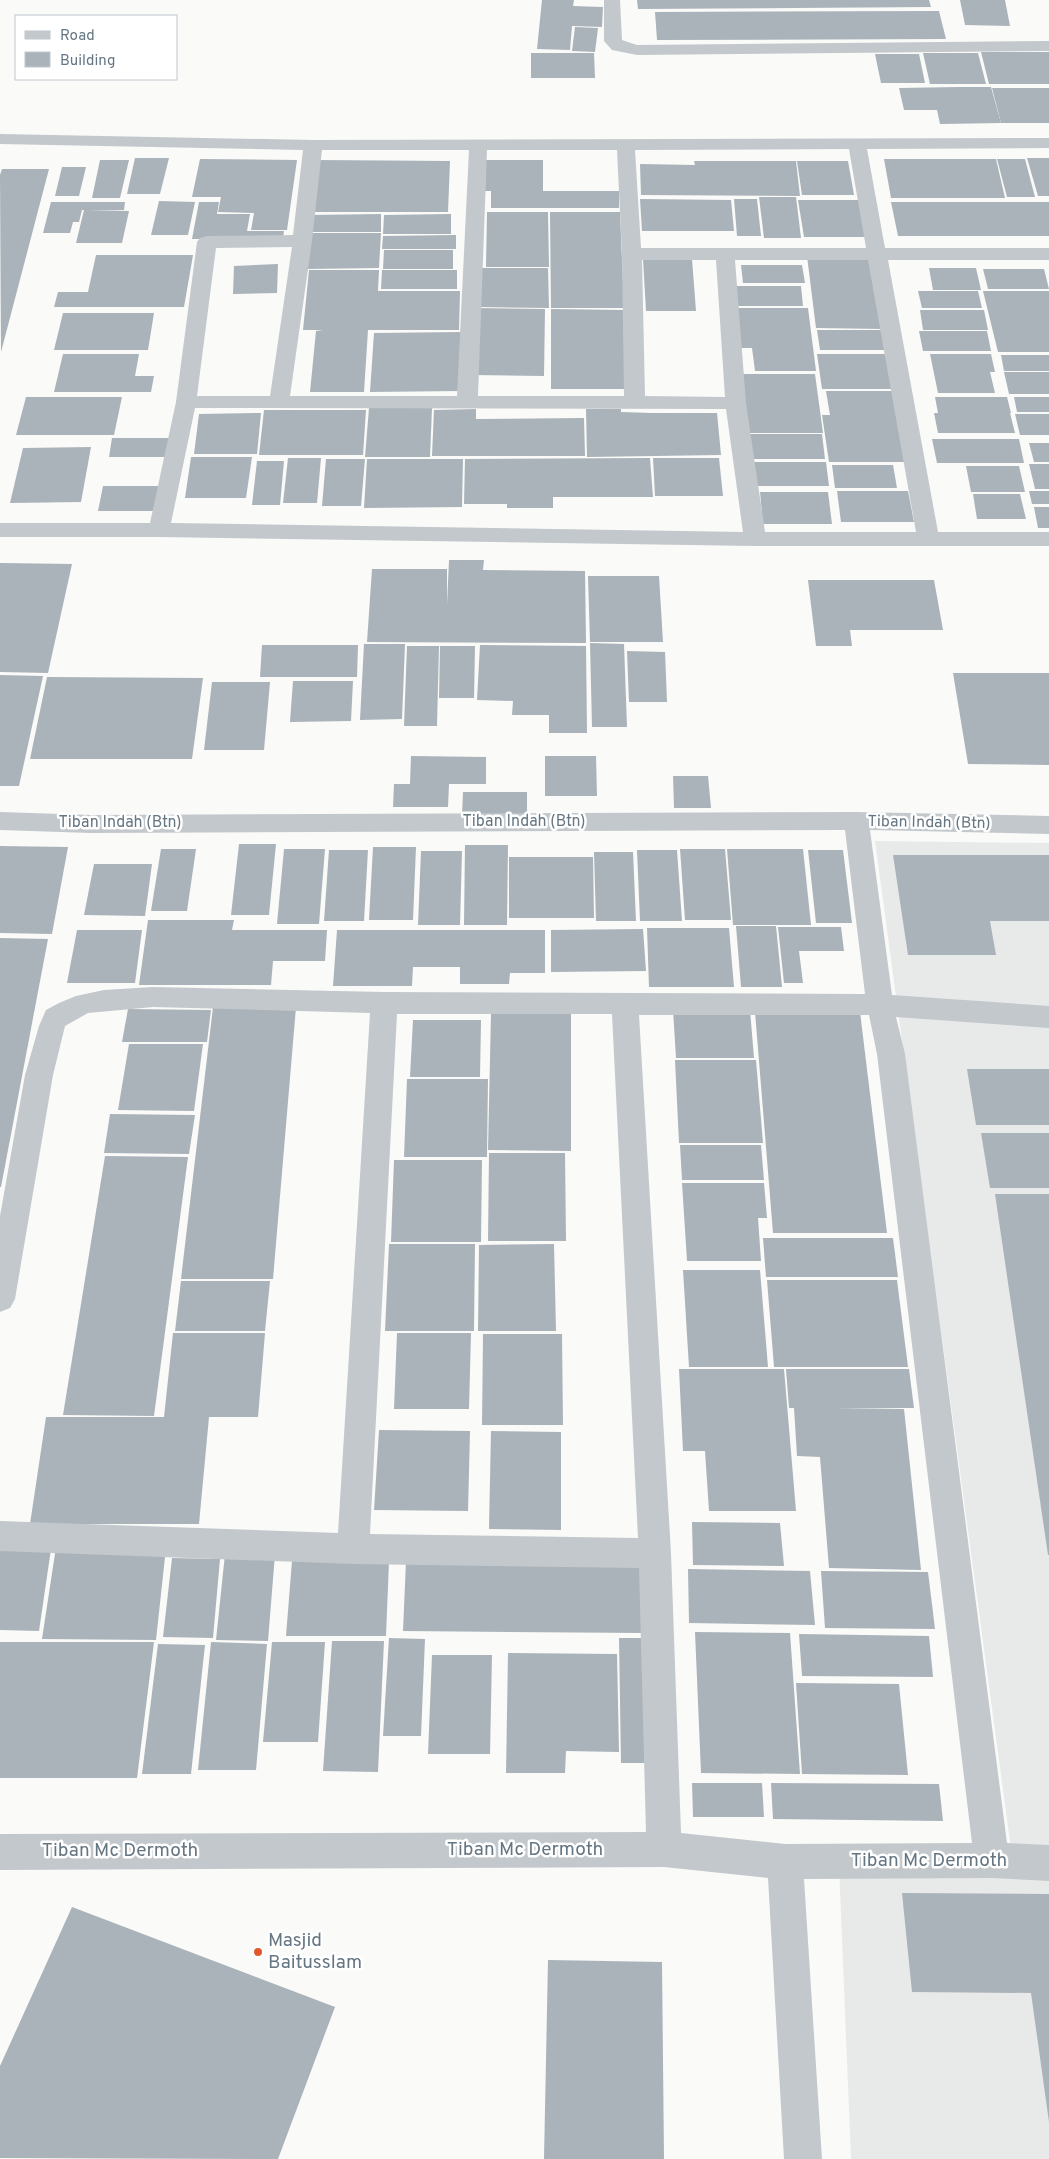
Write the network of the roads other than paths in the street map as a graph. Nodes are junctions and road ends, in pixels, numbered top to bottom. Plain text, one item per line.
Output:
1 (612, 0) edge
2 (1049, 46) edge
3 (0, 139) edge
4 (1049, 143) edge
5 (857, 144) junction
6 (313, 145) junction
7 (478, 145) junction
8 (626, 145) junction
9 (302, 241) junction
10 (877, 253) junction
11 (632, 254) junction
12 (726, 254) junction
13 (1048, 257) edge
14 (186, 402) junction
15 (279, 403) junction
16 (467, 403) junction
17 (635, 403) junction
18 (736, 403) junction
19 (0, 530) edge
20 (159, 530) junction
21 (928, 538) junction
22 (755, 539) junction
23 (1049, 539) edge
24 (0, 821) edge
25 (856, 821) junction
26 (1049, 825) edge
27 (384, 1003) junction
28 (625, 1005) junction
29 (880, 1005) junction
30 (1049, 1017) edge
31 (0, 1299) edge
32 (0, 1536) edge
33 (353, 1549) junction
34 (655, 1553) junction
35 (664, 1849) junction
36 (0, 1852) edge
37 (992, 1860) junction
38 (786, 1862) junction
39 (1049, 1863) edge
40 (803, 2159) edge

1 - 2 street
3 - 6 street
4 - 5 street
5 - 8 street
5 - 10 street
6 - 7 street
6 - 9 street
7 - 8 street
7 - 16 street
8 - 11 street
9 - 14 street
9 - 15 street
10 - 12 street
10 - 13 street
10 - 21 street
11 - 12 street
11 - 17 street
12 - 18 street
14 - 15 street
14 - 20 street
15 - 16 street
16 - 17 street
17 - 18 street
18 - 22 street
19 - 20 street
20 - 22 street
21 - 22 street
21 - 23 street
24 - 25 street, Tiban Indah (Btn)
25 - 26 street, Tiban Indah (Btn)
25 - 29 street
27 - 28 street
27 - 31 street
27 - 33 street
28 - 29 street
28 - 34 street
29 - 30 street
29 - 37 street
32 - 33 street
33 - 34 street
34 - 35 street
35 - 36 street, Tiban Mc Dermoth
35 - 38 street, Tiban Mc Dermoth
37 - 38 street, Tiban Mc Dermoth
37 - 39 street, Tiban Mc Dermoth
38 - 40 street

